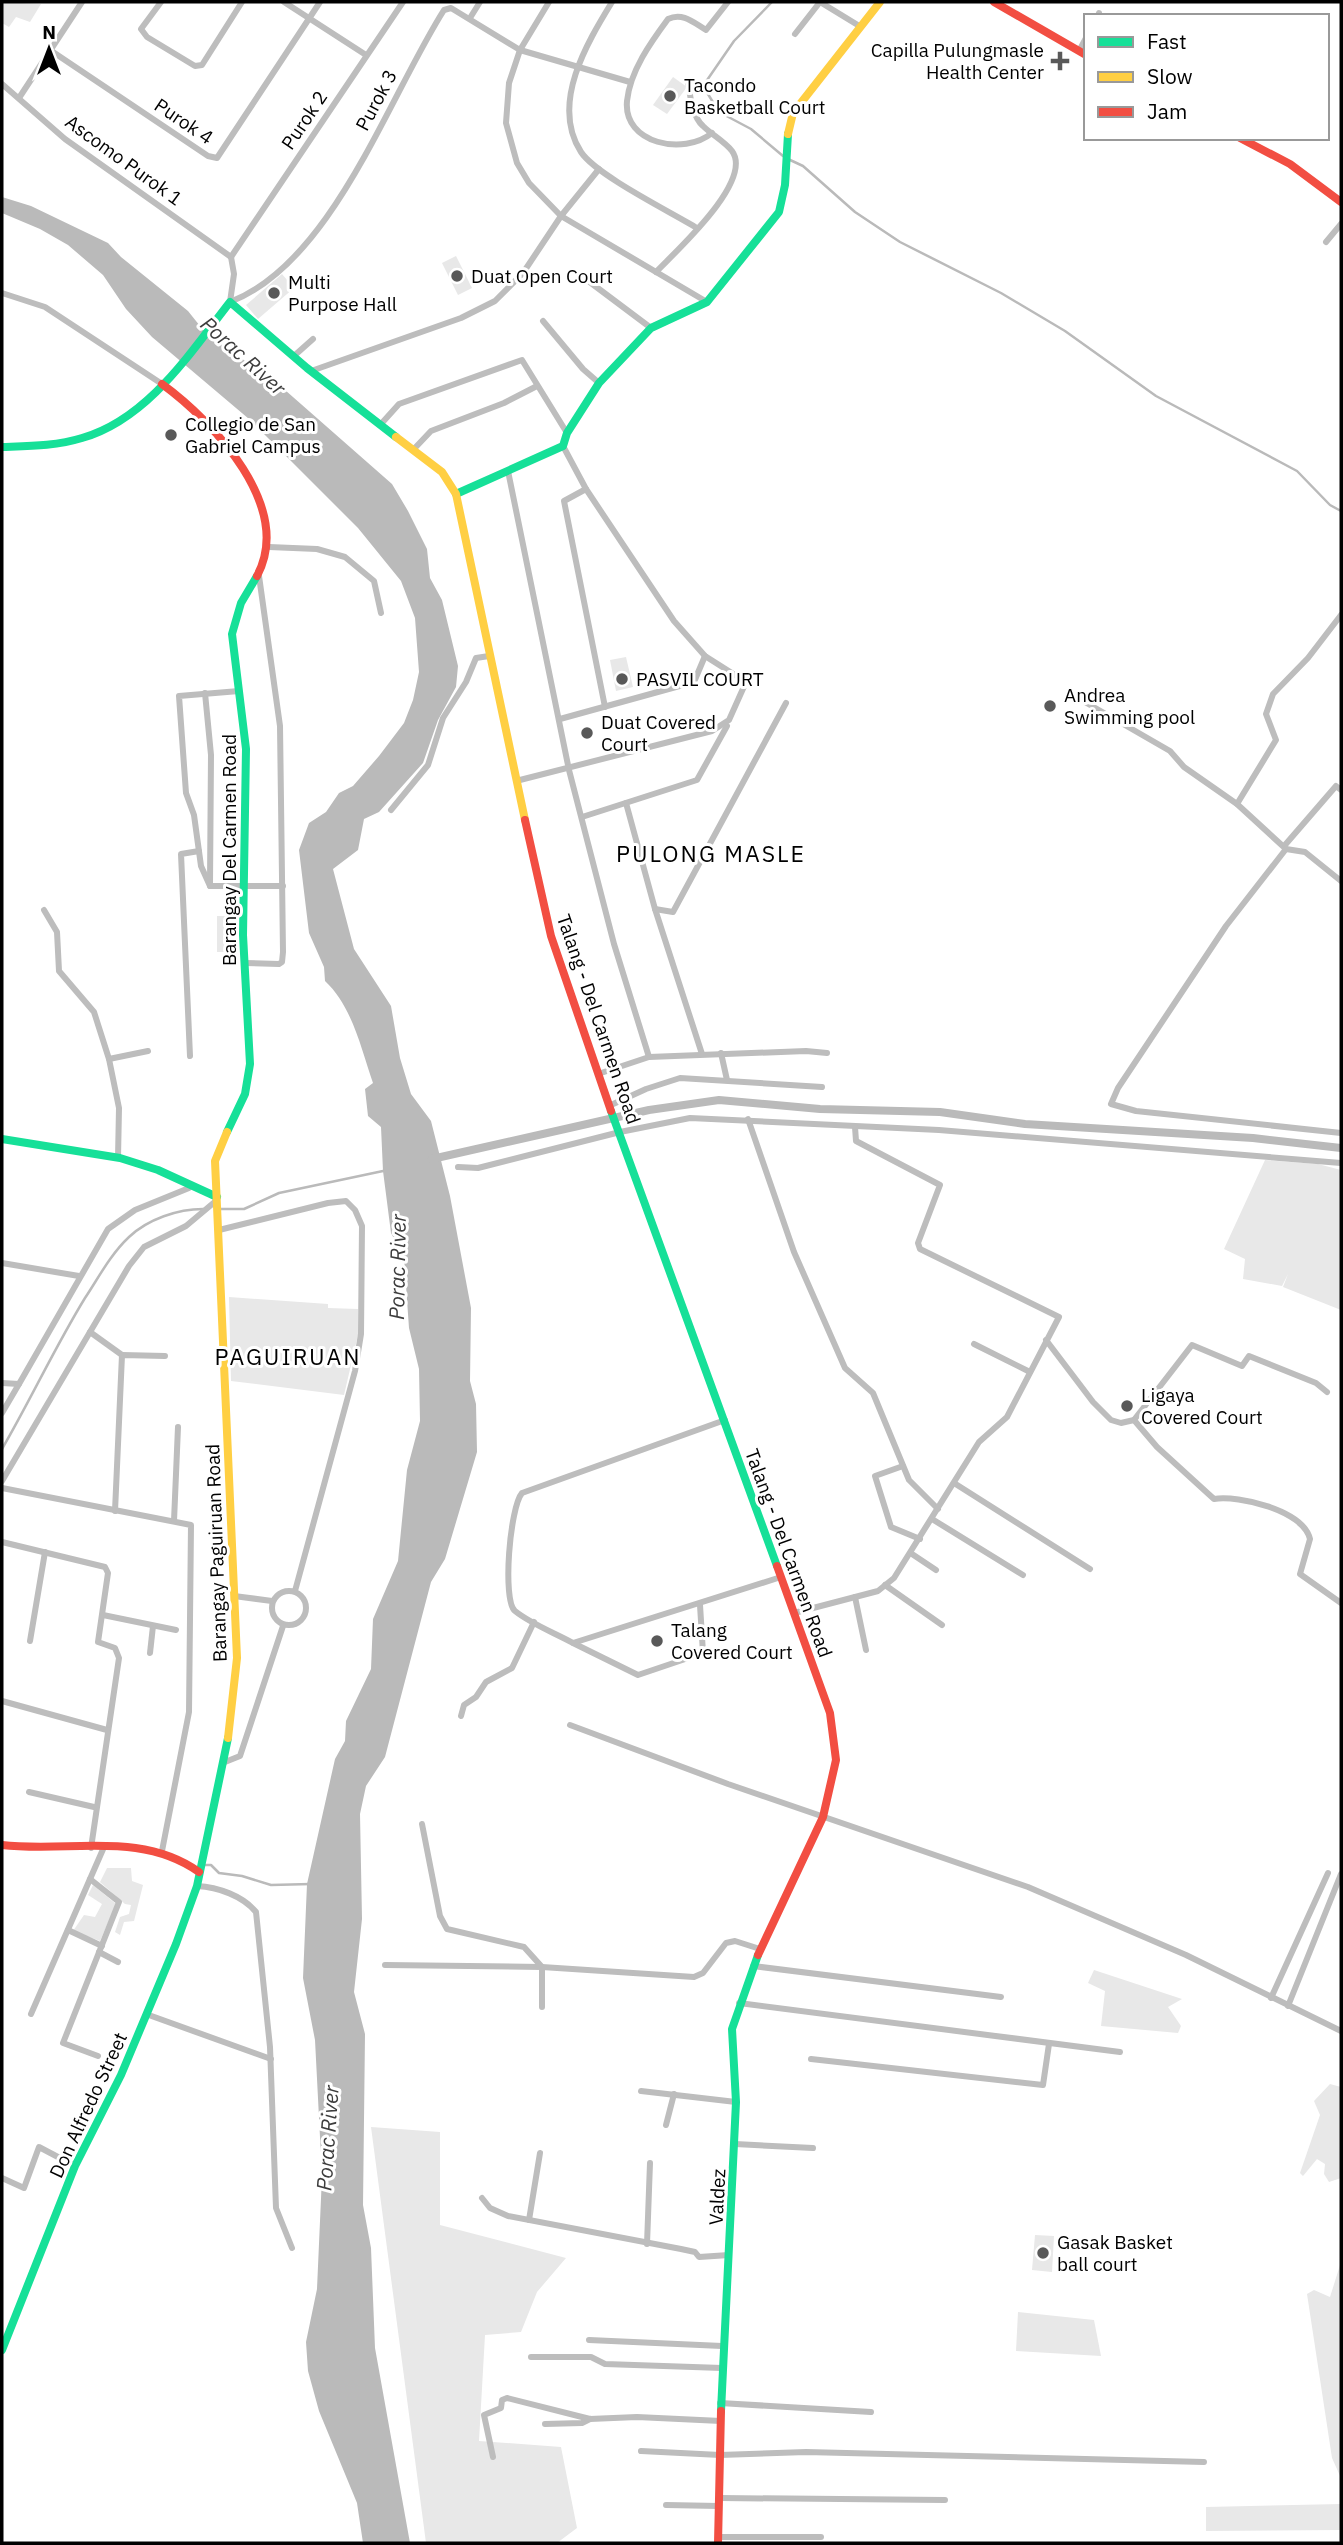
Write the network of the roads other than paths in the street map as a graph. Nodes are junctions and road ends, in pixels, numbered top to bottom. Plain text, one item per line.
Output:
1 (82, 2) edge
2 (160, 2) edge
3 (242, 2) edge
4 (284, 2) edge
5 (320, 2) edge
6 (403, 2) edge
7 (480, 2) edge
8 (549, 2) edge
9 (612, 2) edge
10 (728, 2) edge
11 (820, 2) edge
12 (880, 2) edge
13 (994, 2) edge
14 (310, 18) junction
15 (470, 18) junction
16 (860, 27) junction
17 (795, 34) dead end
18 (50, 50) junction
19 (520, 50) junction
20 (1082, 53) edge
21 (366, 55) junction
22 (576, 65) junction
23 (630, 82) junction
24 (688, 82) dead end
25 (2, 84) edge
26 (19, 98) junction
27 (712, 133) junction
28 (1244, 140) edge
29 (600, 169) junction
30 (1341, 202) edge
31 (561, 216) junction
32 (1341, 223) edge
33 (698, 228) junction
34 (1326, 242) dead end
35 (231, 257) junction
36 (656, 272) junction
37 (579, 274) dead end
38 (2, 293) edge
39 (230, 302) junction
40 (707, 302) junction
41 (543, 321) dead end
42 (651, 328) junction
43 (313, 340) dead end
44 (295, 355) junction
45 (314, 370) junction
46 (599, 383) junction
47 (162, 384) junction
48 (537, 386) junction
49 (381, 424) junction
50 (566, 433) junction
51 (563, 446) junction
52 (2, 447) edge
53 (413, 450) junction
54 (508, 471) junction
55 (586, 489) junction
56 (456, 494) junction
57 (269, 547) junction
58 (259, 576) junction
59 (381, 614) dead end
60 (1341, 614) edge
61 (489, 656) junction
62 (705, 656) junction
63 (239, 691) junction
64 (205, 693) junction
65 (1078, 698) dead end
66 (786, 703) dead end
67 (605, 707) junction
68 (560, 719) junction
69 (729, 720) junction
70 (569, 770) junction
71 (516, 781) junction
72 (1341, 790) edge
73 (626, 803) junction
74 (1237, 804) junction
75 (391, 810) dead end
76 (582, 817) junction
77 (1285, 847) junction
78 (199, 851) junction
79 (1341, 881) edge
80 (210, 886) junction
81 (283, 886) junction
82 (245, 887) junction
83 (655, 909) junction
84 (44, 910) dead end
85 (244, 963) junction
86 (148, 1051) dead end
87 (721, 1053) junction
88 (827, 1053) dead end
89 (702, 1055) junction
90 (190, 1056) dead end
91 (649, 1056) junction
92 (109, 1059) junction
93 (598, 1073) junction
94 (727, 1080) junction
95 (821, 1087) dead end
96 (612, 1109) junction
97 (748, 1119) junction
98 (855, 1127) junction
99 (620, 1129) junction
100 (1341, 1133) edge
101 (2, 1139) edge
102 (118, 1158) junction
103 (1341, 1163) edge
104 (458, 1167) dead end
105 (189, 1188) junction
106 (216, 1202) junction
107 (219, 1230) junction
108 (2, 1263) edge
109 (79, 1276) junction
110 (90, 1332) junction
111 (1046, 1340) junction
112 (974, 1345) dead end
113 (122, 1355) junction
114 (165, 1356) dead end
115 (1030, 1372) junction
116 (2, 1383) edge
117 (19, 1384) junction
118 (1327, 1392) dead end
119 (2, 1413) edge
120 (725, 1420) junction
121 (1134, 1420) junction
122 (178, 1427) dead end
123 (903, 1466) junction
124 (2, 1481) edge
125 (954, 1483) junction
126 (2, 1488) edge
127 (938, 1509) junction
128 (115, 1511) junction
129 (932, 1519) junction
130 (174, 1521) junction
131 (920, 1539) junction
132 (2, 1542) edge
133 (45, 1552) junction
134 (912, 1554) junction
135 (1090, 1569) dead end
136 (936, 1570) dead end
137 (1023, 1575) dead end
138 (781, 1577) junction
139 (885, 1585) junction
140 (295, 1591) junction
141 (234, 1596) junction
142 (855, 1597) junction
143 (272, 1601) junction
144 (1341, 1603) edge
145 (700, 1605) junction
146 (794, 1613) junction
147 (103, 1615) junction
148 (534, 1622) junction
149 (942, 1625) dead end
150 (153, 1626) junction
151 (284, 1626) junction
152 (176, 1630) dead end
153 (30, 1641) dead end
154 (573, 1643) junction
155 (866, 1650) dead end
156 (150, 1653) dead end
157 (2, 1701) edge
158 (461, 1716) dead end
159 (570, 1724) dead end
160 (107, 1730) junction
161 (225, 1762) junction
162 (29, 1792) dead end
163 (94, 1807) junction
164 (823, 1817) junction
165 (422, 1825) dead end
166 (2, 1845) edge
167 (104, 1847) junction
168 (90, 1848) junction
169 (162, 1851) junction
170 (801, 1866) joint
171 (199, 1871) junction
172 (1328, 1873) dead end
173 (1341, 1874) edge
174 (90, 1879) junction
175 (197, 1886) junction
176 (68, 1930) junction
177 (100, 1949) junction
178 (760, 1949) junction
179 (118, 1962) dead end
180 (385, 1965) dead end
181 (753, 1966) junction
182 (542, 1968) junction
183 (1001, 1997) dead end
184 (1271, 1998) junction
185 (739, 2003) junction
186 (1288, 2006) junction
187 (542, 2007) dead end
188 (31, 2014) dead end
189 (146, 2014) junction
190 (1341, 2031) edge
191 (1049, 2044) junction
192 (1120, 2052) dead end
193 (98, 2056) dead end
194 (271, 2059) junction
195 (811, 2059) dead end
196 (641, 2091) dead end
197 (674, 2095) junction
198 (736, 2102) junction
199 (666, 2125) dead end
200 (735, 2144) junction
201 (813, 2148) dead end
202 (540, 2152) dead end
203 (650, 2163) dead end
204 (75, 2166) junction
205 (2, 2178) edge
206 (482, 2198) dead end
207 (529, 2220) junction
208 (647, 2244) junction
209 (292, 2248) dead end
210 (729, 2255) junction
211 (589, 2340) dead end
212 (722, 2346) junction
213 (2, 2350) edge
214 (531, 2357) dead end
215 (722, 2368) junction
216 (720, 2403) junction
217 (871, 2412) dead end
218 (590, 2419) junction
219 (721, 2421) junction
220 (545, 2424) dead end
221 (641, 2451) dead end
222 (720, 2455) junction
223 (493, 2457) dead end
224 (1204, 2462) dead end
225 (946, 2500) dead end
226 (720, 2502) junction
227 (666, 2505) dead end
228 (821, 2537) dead end
229 (718, 2540) edge

1 - 18 street
2 - 3 street
4 - 14 street
5 - 14 street, Purok 4
6 - 21 street, Purok 2
7 - 15 street
8 - 19 street
9 - 22 street
10 - 23 street
11 - 16 street
11 - 17 street
12 - 16 street
13 - 20 street
14 - 18 street, Purok 4
14 - 21 street
15 - 19 street, Purok 3
15 - 39 street, Purok 3
16 - 40 street
18 - 26 street
19 - 22 street, Purok 3
19 - 31 street
21 - 35 street, Purok 2
22 - 23 street, Purok 3
22 - 29 street
23 - 27 street
24 - 27 street
25 - 26 street, Ascomo Purok 1
26 - 35 street, Ascomo Purok 1
27 - 33 street
28 - 30 street
29 - 31 street
29 - 33 street
31 - 36 street
31 - 45 street
32 - 34 street
33 - 36 street
35 - 39 street
36 - 40 street
37 - 42 street
38 - 47 street
39 - 44 street, Talang - Del Carmen Road
39 - 47 street
40 - 42 street
41 - 46 street
42 - 46 street
43 - 44 street
44 - 45 street, Talang - Del Carmen Road
45 - 49 street, Talang - Del Carmen Road
46 - 50 street
47 - 52 street
47 - 57 street, Barangay Del Carmen Road
48 - 49 street
48 - 50 street
48 - 53 street
49 - 53 street, Talang - Del Carmen Road
50 - 51 street
51 - 54 street
51 - 55 street
53 - 56 street, Talang - Del Carmen Road
54 - 56 street
54 - 68 street
55 - 62 street
55 - 67 street
56 - 61 street, Talang - Del Carmen Road
57 - 58 street, Barangay Del Carmen Road
57 - 59 street
58 - 63 street, Barangay Del Carmen Road
58 - 81 street
60 - 74 street
61 - 71 street, Talang - Del Carmen Road
61 - 75 street
62 - 67 street
62 - 69 street
63 - 64 street
63 - 82 street, Barangay Del Carmen Road
64 - 78 street
64 - 80 street
65 - 74 street
66 - 83 street
67 - 68 street
68 - 70 street
69 - 70 street
69 - 73 street
70 - 71 street
70 - 76 street
71 - 93 street, Talang - Del Carmen Road
72 - 77 street
73 - 76 street
73 - 83 street
74 - 77 street
76 - 91 street
77 - 79 street
77 - 100 street
78 - 80 street
78 - 90 street
80 - 82 street
81 - 82 street
81 - 85 street
82 - 85 street, Barangay Del Carmen Road
83 - 89 street
84 - 92 street
85 - 106 street, Barangay Del Carmen Road
86 - 92 street
87 - 88 street
87 - 89 street
87 - 94 street
89 - 91 street
91 - 93 street
92 - 102 street
93 - 96 street, Talang - Del Carmen Road
94 - 95 street
94 - 96 street
96 - 99 street, Talang - Del Carmen Road
97 - 98 street
97 - 99 street
97 - 123 street
98 - 103 street
98 - 111 street
99 - 104 street
99 - 120 street, Talang - Del Carmen Road
101 - 102 street
102 - 105 street
105 - 106 street
105 - 109 street
106 - 107 street, Barangay Del Carmen Road
106 - 110 street
107 - 140 street
107 - 141 street, Barangay Paguiruan Road
108 - 109 street
109 - 117 street
110 - 113 street
110 - 124 street
111 - 115 street
111 - 121 street
112 - 115 street
113 - 114 street
113 - 128 street
115 - 125 street
116 - 117 street
117 - 119 street
118 - 121 street
120 - 138 street, Talang - Del Carmen Road
120 - 148 street
121 - 144 street
122 - 130 street
123 - 127 street
123 - 131 street
125 - 127 street
125 - 135 street
126 - 128 street
127 - 129 street
128 - 130 street
129 - 131 street
129 - 137 street
130 - 169 street
131 - 134 street
132 - 133 street
133 - 147 street
133 - 153 street
134 - 136 street
134 - 139 street
138 - 145 street
138 - 146 street, Talang - Del Carmen Road
139 - 142 street
139 - 149 street
140 - 143 street
140 - 151 street
141 - 143 street
141 - 161 street, Barangay Paguiruan Road
142 - 146 street
142 - 155 street
143 - 151 street
145 - 154 street
145 - 154 street
146 - 164 street, Talang - Del Carmen Road
147 - 150 street
147 - 160 street
148 - 154 street
148 - 158 street
150 - 152 street
150 - 156 street
151 - 161 street
157 - 160 street
159 - 164 street
160 - 163 street
161 - 171 street, Barangay Paguiruan Road
162 - 163 street
163 - 168 street
164 - 170 street, Talang - Del Carmen Road
164 - 184 street
165 - 182 street
166 - 168 street
167 - 168 street
167 - 169 street
167 - 174 street
169 - 171 street
170 - 178 street, Valdez
171 - 175 street, Don Alfredo Street
172 - 184 street
173 - 186 street
174 - 176 street
174 - 177 street
175 - 189 street, Don Alfredo Street
175 - 194 street
176 - 177 street
176 - 188 street
177 - 179 street
177 - 193 street
178 - 181 street, Valdez
178 - 182 street
180 - 182 street
181 - 183 street
181 - 185 street, Valdez
182 - 187 street
184 - 186 street
185 - 191 street
185 - 198 street, Valdez
186 - 190 street
189 - 194 street
189 - 204 street, Don Alfredo Street
191 - 192 street
191 - 195 street
194 - 209 street
196 - 197 street
197 - 198 street
197 - 199 street
198 - 200 street, Valdez
200 - 201 street
200 - 210 street, Valdez
202 - 207 street
203 - 208 street
204 - 205 street
204 - 213 street, Don Alfredo Street
206 - 207 street
207 - 208 street
208 - 210 street
210 - 212 street, Valdez
211 - 212 street
212 - 215 street, Valdez
214 - 215 street
215 - 216 street, Valdez
216 - 217 street
216 - 219 street, Valdez
218 - 219 street
218 - 220 street
218 - 223 street
219 - 222 street, Valdez
221 - 222 street
222 - 224 street
222 - 226 street, Valdez
225 - 226 street
226 - 227 street
226 - 229 street, Valdez
228 - 229 street

